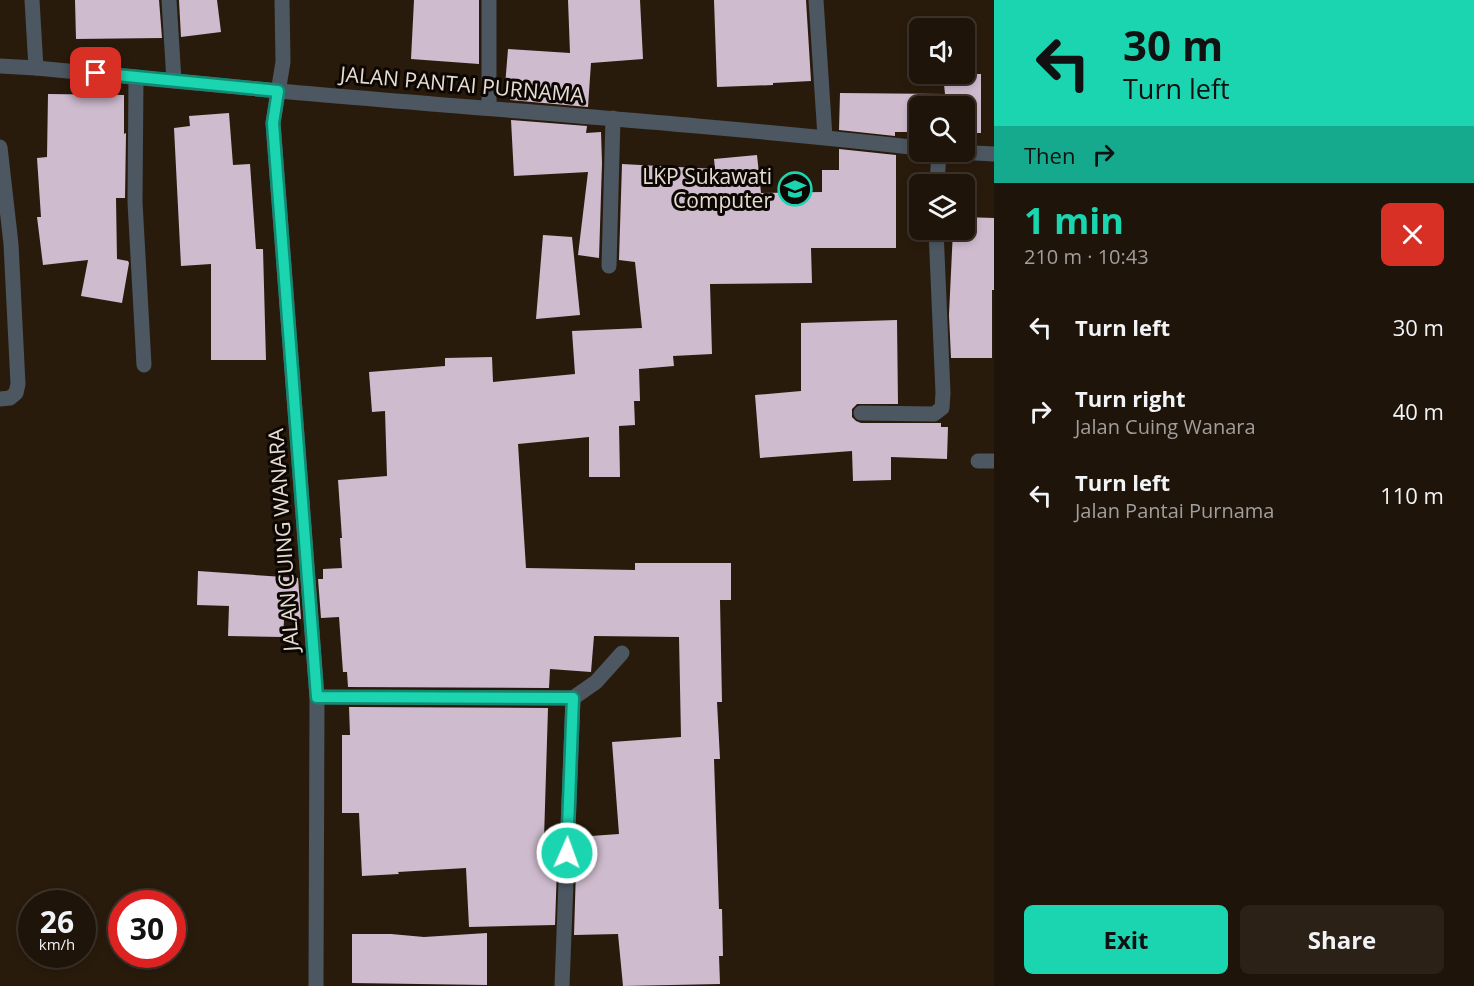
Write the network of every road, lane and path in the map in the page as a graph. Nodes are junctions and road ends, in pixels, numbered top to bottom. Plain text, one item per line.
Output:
1 (32, 0) edge
2 (170, 0) edge
3 (282, 0) edge
4 (489, 0) edge
5 (816, 0) edge
6 (0, 66) edge
7 (36, 68) junction
8 (136, 77) junction
9 (174, 81) junction
10 (278, 91) junction
11 (489, 108) junction
12 (613, 118) junction
13 (825, 137) junction
14 (0, 147) edge
15 (909, 147) edge
16 (975, 153) edge
17 (994, 154) edge
18 (936, 240) edge
19 (609, 266) dead end
20 (144, 365) dead end
21 (0, 399) edge
22 (861, 413) dead end
23 (978, 461) dead end
24 (994, 461) edge
25 (622, 653) dead end
26 (317, 697) junction
27 (573, 698) junction
28 (316, 986) edge
29 (562, 986) edge

1 - 7 street
2 - 9 street
3 - 10 street, JALAN CUING WANARA
4 - 11 street
5 - 13 street
6 - 7 street, JALAN PANTAI PURNAMA
7 - 8 street, JALAN PANTAI PURNAMA
8 - 9 street, JALAN PANTAI PURNAMA
8 - 20 street
9 - 10 street, JALAN PANTAI PURNAMA
10 - 11 street, JALAN PANTAI PURNAMA
10 - 26 street, JALAN CUING WANARA
11 - 12 street, JALAN PANTAI PURNAMA
12 - 13 street, JALAN PANTAI PURNAMA
12 - 19 street
13 - 15 street, JALAN PANTAI PURNAMA
14 - 21 street
16 - 17 street
18 - 22 street
23 - 24 street
25 - 27 street
26 - 27 street
26 - 28 street, JALAN CUING WANARA
27 - 29 street

